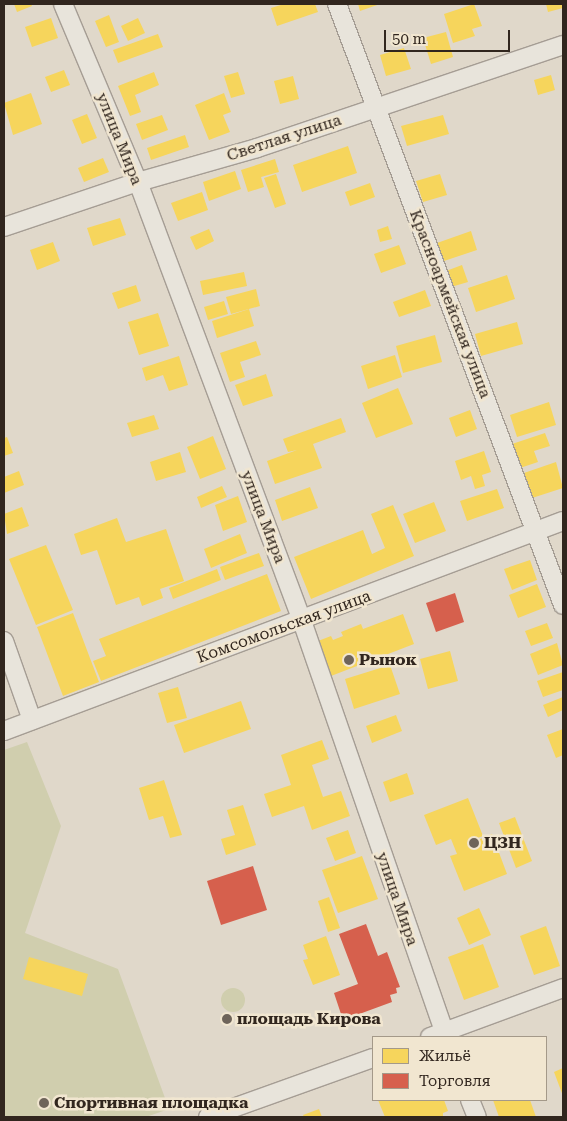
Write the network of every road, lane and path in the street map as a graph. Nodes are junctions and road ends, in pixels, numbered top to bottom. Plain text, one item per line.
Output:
1 (63, 4) edge
2 (337, 4) edge
3 (563, 45) edge
4 (376, 108) junction
5 (138, 182) junction
6 (4, 227) edge
7 (563, 521) edge
8 (536, 532) junction
9 (563, 605) edge
10 (302, 621) junction
11 (4, 641) edge
12 (32, 720) junction
13 (4, 732) edge
14 (563, 988) edge
15 (440, 1036) edge
16 (372, 1058) edge
17 (470, 1101) edge
18 (208, 1117) edge
19 (477, 1117) edge

1 - 5 street, улица Мира
2 - 4 street, Красноармейская улица
3 - 4 street, Светлая улица
4 - 5 street, Светлая улица
4 - 8 street, Красноармейская улица
5 - 6 street, Светлая улица
5 - 10 street, улица Мира
7 - 8 street, Комсомольская улица
8 - 9 street, Красноармейская улица
8 - 10 street, Комсомольская улица
10 - 12 street, Комсомольская улица
10 - 15 street, улица Мира
11 - 12 street
12 - 13 street, Комсомольская улица
14 - 15 street
16 - 18 street
17 - 19 street

